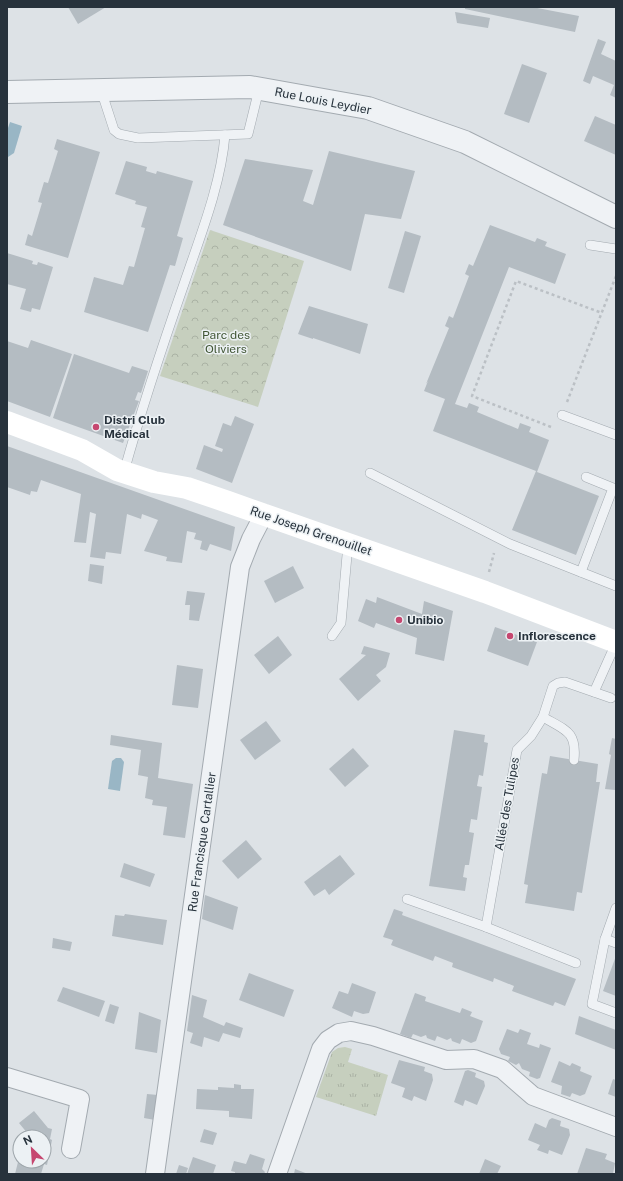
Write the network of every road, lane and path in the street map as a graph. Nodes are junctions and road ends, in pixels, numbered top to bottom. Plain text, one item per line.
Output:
1 (259, 88) junction
2 (101, 90) junction
3 (7, 92) edge
4 (225, 135) junction
5 (616, 217) edge
6 (590, 245) dead end
7 (616, 249) edge
8 (616, 276) edge
9 (602, 313) junction
10 (562, 415) junction
11 (7, 422) edge
12 (616, 435) edge
13 (124, 472) junction
14 (370, 473) dead end
15 (586, 477) dead end
16 (264, 514) junction
17 (498, 538) junction
18 (348, 544) junction
19 (580, 572) junction
20 (616, 586) edge
21 (484, 592) junction
22 (332, 636) dead end
23 (616, 642) edge
24 (594, 692) junction
25 (610, 698) dead end
26 (543, 717) junction
27 (574, 760) dead end
28 (407, 899) dead end
29 (616, 908) edge
30 (486, 927) junction
31 (605, 939) junction
32 (616, 943) edge
33 (576, 963) dead end
34 (616, 1013) edge
35 (7, 1077) edge
36 (616, 1128) edge
37 (71, 1149) dead end
38 (155, 1174) edge
39 (277, 1174) edge

1 - 2 street, Rue Louis Leydier
1 - 4 lane
1 - 5 street, Rue Louis Leydier
2 - 3 street, Rue Louis Leydier
2 - 4 lane
4 - 13 lane
6 - 7 lane
8 - 9 path
9 - 10 path
9 - 10 path
10 - 12 lane
11 - 13 main road, Rue Joseph Grenouillet
13 - 16 main road, Rue Joseph Grenouillet
14 - 17 lane
15 - 19 lane
16 - 18 main road, Rue Joseph Grenouillet
16 - 38 street, Rue Francisque Cartallier
17 - 19 lane
17 - 21 path
18 - 21 main road, Rue Joseph Grenouillet
18 - 22 lane
19 - 20 lane
21 - 23 main road, Rue Joseph Grenouillet
23 - 24 lane
24 - 25 lane, Allée des Tulipes
24 - 26 lane, Allée des Tulipes
26 - 27 lane
26 - 30 lane, Allée des Tulipes
28 - 30 lane
29 - 31 lane
30 - 33 lane
31 - 32 lane
31 - 34 lane
35 - 37 street
36 - 39 street

